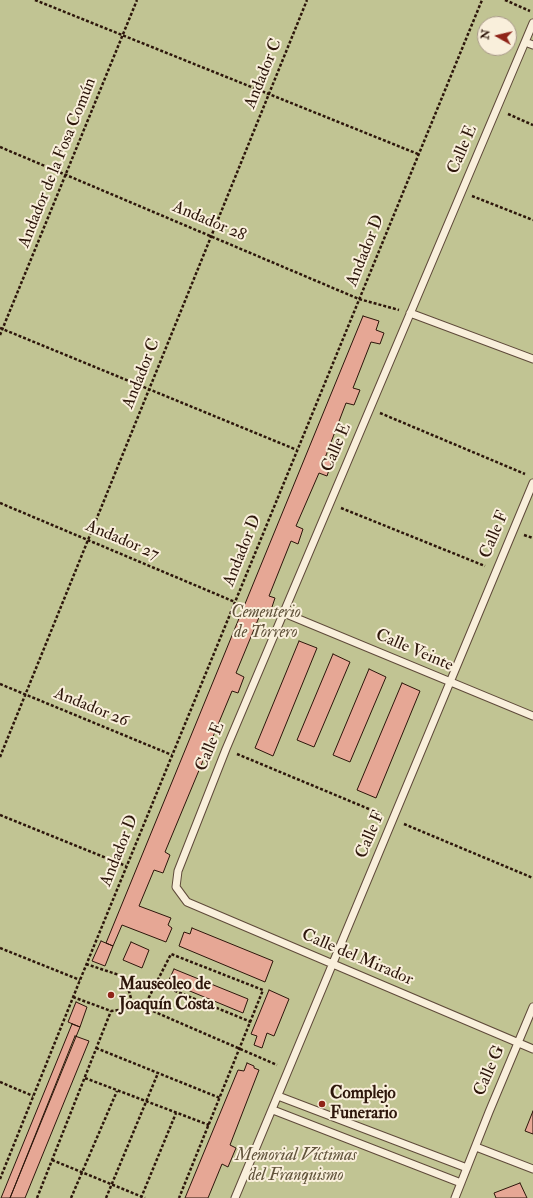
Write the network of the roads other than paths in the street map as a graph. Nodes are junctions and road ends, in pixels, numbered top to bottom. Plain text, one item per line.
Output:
1 (533, 23) edge
2 (525, 42) junction
3 (533, 45) edge
4 (410, 314) junction
5 (533, 359) edge
6 (533, 482) edge
7 (284, 613) junction
8 (450, 682) junction
9 (533, 716) edge
10 (176, 887) joint
11 (333, 964) junction
12 (533, 1006) edge
13 (518, 1043) junction
14 (533, 1049) edge
15 (278, 1096) junction
16 (273, 1110) junction
17 (476, 1147) junction
18 (467, 1168) junction
19 (533, 1170) edge
20 (461, 1183) junction
21 (235, 1198) edge
22 (455, 1198) edge

1 - 2 lane, Calle E
2 - 3 lane
2 - 4 lane, Calle E
4 - 5 lane
4 - 7 lane, Calle E
6 - 8 lane, Calle F
7 - 8 lane, Calle Veinte
7 - 10 lane, Calle E
8 - 9 lane, Calle Veinte
8 - 11 lane, Calle F
10 - 11 lane, Calle del Mirador
11 - 13 lane, Calle del Mirador
11 - 15 lane, Calle F
12 - 13 lane, Calle G
13 - 14 lane, Calle del Mirador
13 - 17 lane, Calle G
15 - 16 lane, Calle F
15 - 18 lane
16 - 20 lane
16 - 21 lane, Calle F
17 - 18 lane, Calle G
17 - 19 lane
18 - 20 lane, Calle G
20 - 22 lane, Calle G

